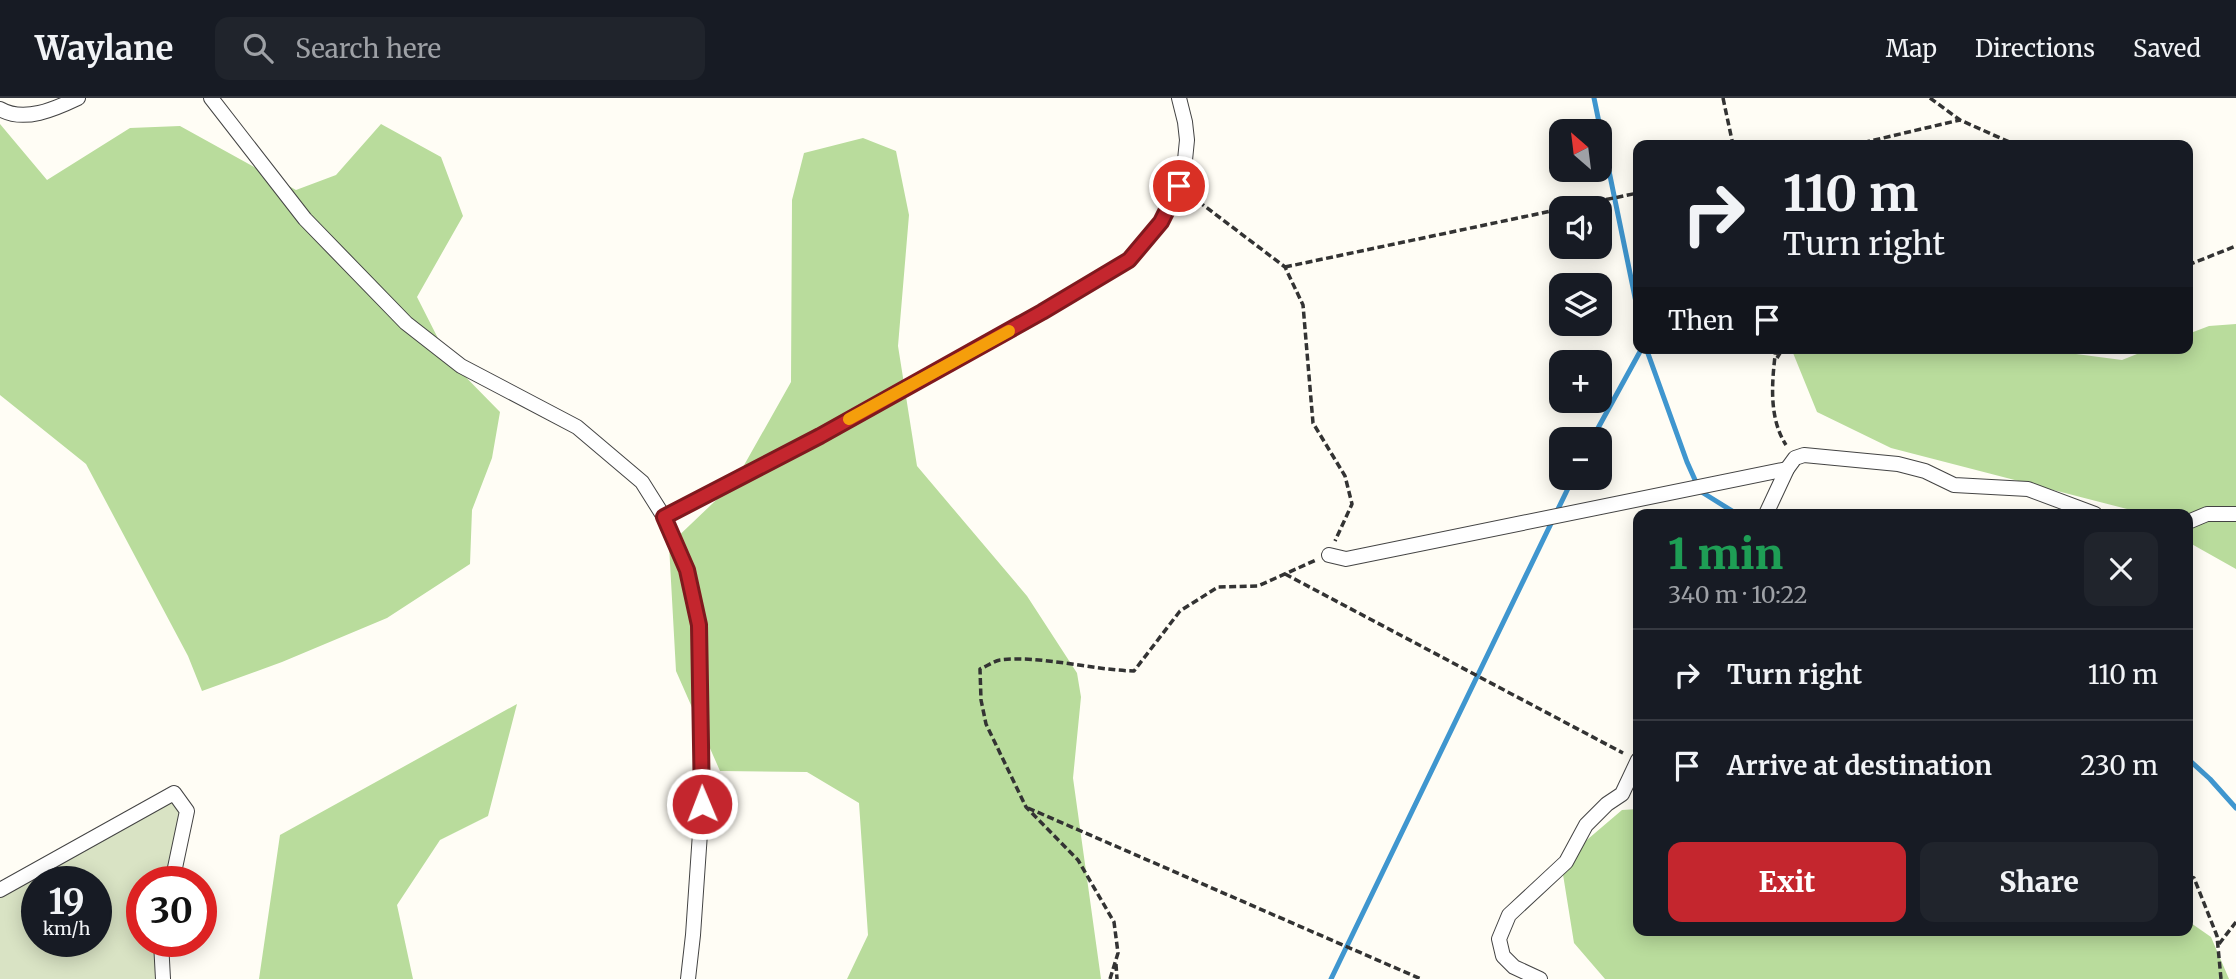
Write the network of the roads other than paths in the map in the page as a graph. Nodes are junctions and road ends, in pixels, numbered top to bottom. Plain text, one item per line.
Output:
1 (78, 98) edge
2 (211, 98) edge
3 (1179, 98) edge
4 (0, 109) edge
5 (1791, 463) junction
6 (1768, 509) edge
7 (2082, 509) edge
8 (2236, 514) edge
9 (664, 517) junction
10 (2193, 520) edge
11 (1329, 555) road end
12 (1633, 771) edge
13 (175, 866) edge
14 (0, 890) edge
15 (162, 957) edge
16 (163, 979) edge
17 (688, 979) edge
18 (1540, 979) edge

1 - 4 street
2 - 9 street
3 - 9 street
5 - 6 street
5 - 7 street
5 - 11 street
8 - 10 street
9 - 17 street
12 - 18 street
13 - 14 street
15 - 16 street

